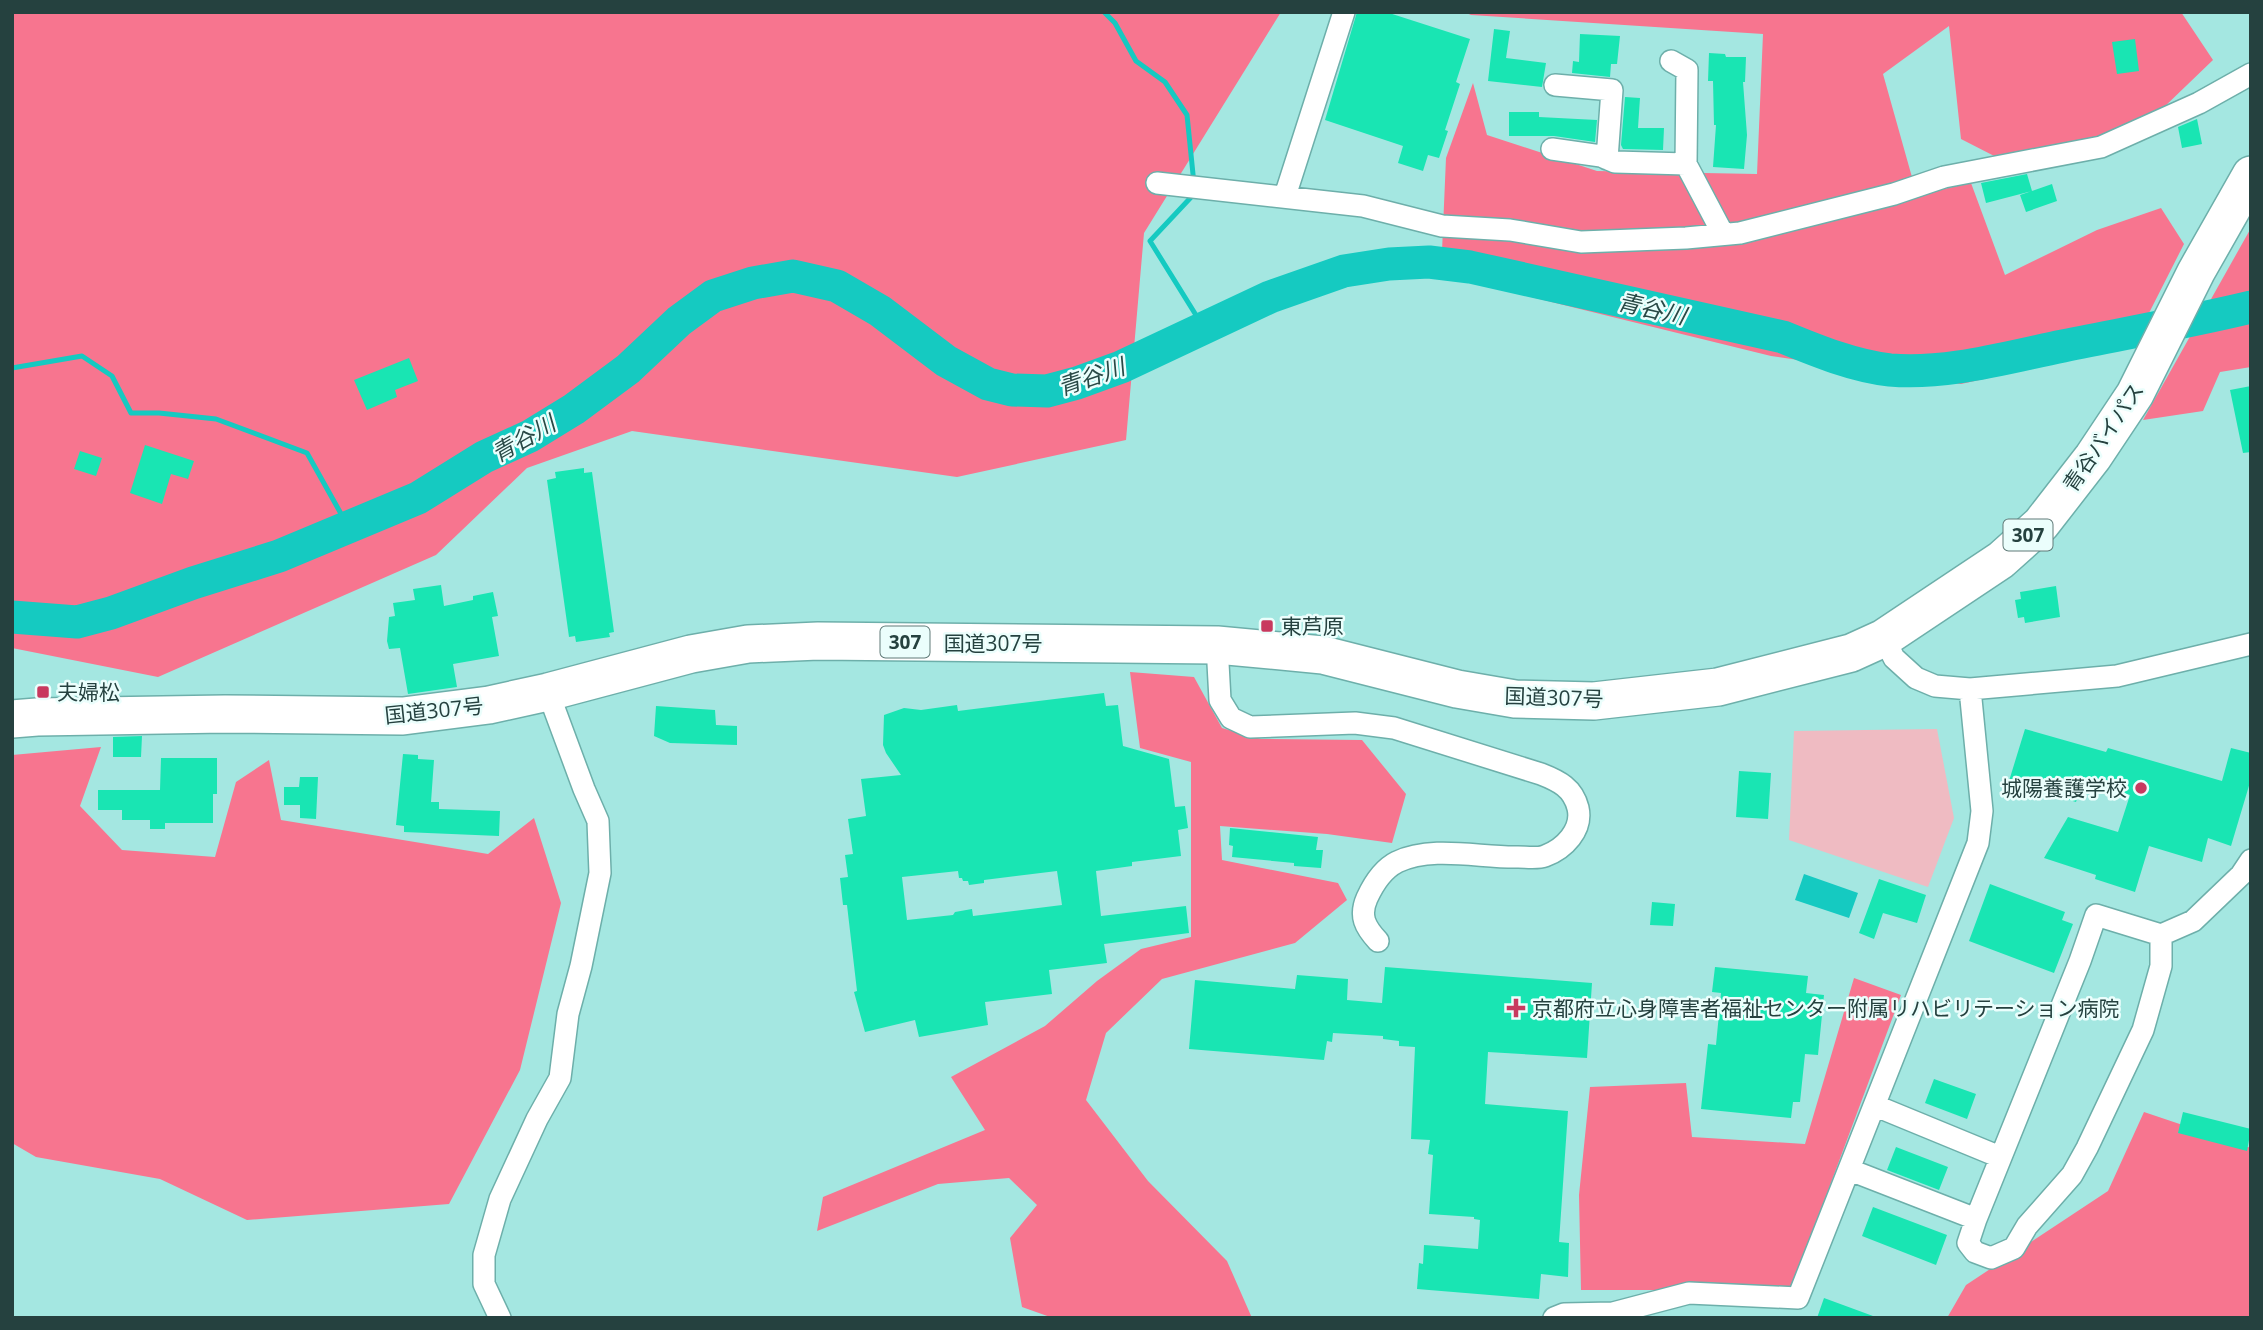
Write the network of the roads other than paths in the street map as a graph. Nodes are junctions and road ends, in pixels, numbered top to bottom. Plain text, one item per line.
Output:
1 (1344, 12) edge
2 (1671, 61) dead end
3 (2251, 74) edge
4 (1555, 85) dead end
5 (1552, 149) dead end
6 (1607, 159) junction
7 (1686, 164) junction
8 (2251, 175) edge
9 (1157, 183) dead end
10 (1285, 196) junction
11 (1723, 234) junction
12 (1884, 638) junction
13 (2251, 644) edge
14 (1217, 645) junction
15 (1970, 690) junction
16 (548, 692) junction
17 (12, 719) edge
18 (2251, 860) edge
19 (2161, 935) junction
20 (1378, 940) dead end
21 (1876, 1106) junction
22 (2000, 1157) junction
23 (1850, 1170) junction
24 (1976, 1219) junction
25 (499, 1318) edge
26 (1554, 1318) edge

1 - 10 street
2 - 7 street
3 - 11 street
4 - 6 street
5 - 6 street
6 - 7 street
7 - 11 street
8 - 12 highway, 青谷バイパス / 307
9 - 10 street
10 - 11 street
12 - 14 highway, 国道307号 / 307
12 - 15 street
13 - 15 street
14 - 16 highway, 国道307号 / 307
14 - 20 street
15 - 21 street
16 - 17 highway, 国道307号 / 307
16 - 25 street
18 - 19 street
19 - 22 street
19 - 24 street
21 - 22 street
21 - 23 street
22 - 24 street
23 - 24 street
23 - 26 street

